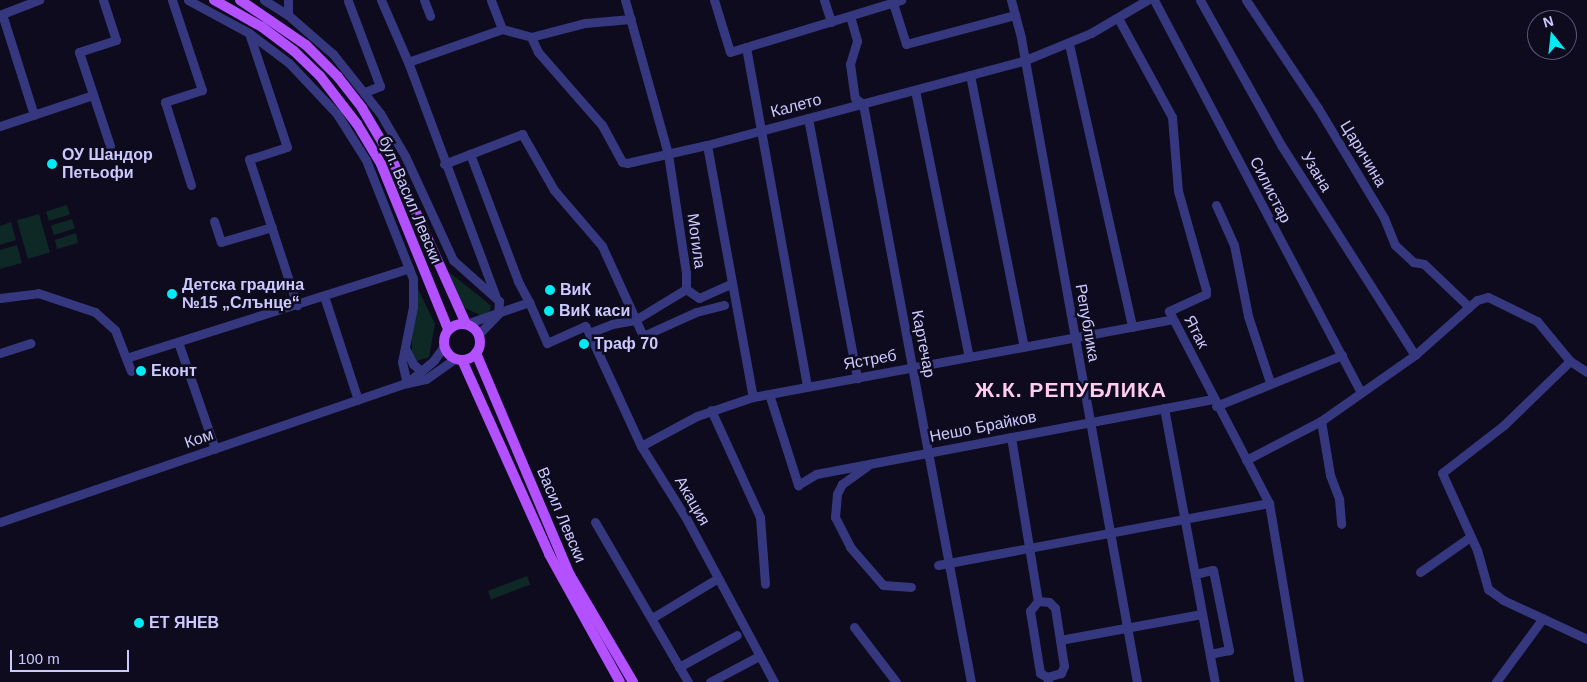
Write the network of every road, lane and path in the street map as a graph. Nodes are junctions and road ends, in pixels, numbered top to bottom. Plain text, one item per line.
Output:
1 (39, 0) edge
2 (103, 0) edge
3 (172, 0) edge
4 (188, 0) edge
5 (214, 0) edge
6 (240, 0) edge
7 (264, 0) edge
8 (288, 0) edge
9 (381, 0) edge
10 (424, 0) edge
11 (491, 0) edge
12 (625, 0) edge
13 (714, 0) edge
14 (824, 0) edge
15 (1011, 0) edge
16 (1154, 0) edge
17 (1200, 0) edge
18 (1246, 0) edge
19 (348, 1) dead end
20 (1143, 1) edge
21 (897, 2) edge
22 (288, 15) junction
23 (1014, 15) junction
24 (430, 16) dead end
25 (850, 16) junction
26 (1118, 18) junction
27 (631, 19) junction
28 (831, 22) junction
29 (502, 29) junction
30 (249, 33) junction
31 (531, 37) junction
32 (1069, 44) junction
33 (746, 47) junction
34 (408, 62) junction
35 (1023, 62) junction
36 (970, 76) junction
37 (915, 90) junction
38 (365, 92) junction
39 (93, 95) junction
40 (863, 104) junction
41 (34, 114) junction
42 (808, 118) junction
43 (0, 126) edge
44 (758, 131) junction
45 (707, 145) junction
46 (110, 146) dead end
47 (470, 154) junction
48 (668, 154) junction
49 (444, 164) junction
50 (191, 185) dead end
51 (1216, 205) dead end
52 (214, 221) dead end
53 (272, 227) junction
54 (409, 268) junction
55 (732, 283) junction
56 (686, 289) junction
57 (495, 295) junction
58 (324, 296) junction
59 (0, 298) edge
60 (529, 302) junction
61 (298, 304) junction
62 (724, 305) dead end
63 (1469, 307) junction
64 (498, 314) junction
65 (1172, 319) junction
66 (635, 320) junction
67 (466, 324) junction
68 (1132, 327) junction
69 (448, 329) junction
70 (588, 334) junction
71 (478, 335) junction
72 (1075, 337) junction
73 (178, 342) junction
74 (30, 343) dead end
75 (444, 346) junction
76 (1024, 347) junction
77 (405, 348) junction
78 (0, 353) edge
79 (476, 353) junction
80 (1342, 355) junction
81 (1415, 355) junction
82 (969, 357) junction
83 (126, 358) junction
84 (458, 360) junction
85 (1570, 361) junction
86 (912, 368) junction
87 (131, 371) dead end
88 (421, 371) junction
89 (1587, 372) edge
90 (857, 378) junction
91 (1270, 382) junction
92 (407, 383) junction
93 (807, 386) junction
94 (769, 394) junction
95 (1361, 394) junction
96 (753, 397) junction
97 (358, 400) junction
98 (1215, 402) junction
99 (1164, 408) junction
100 (711, 410) junction
101 (1321, 421) junction
102 (1089, 422) junction
103 (1010, 437) junction
104 (641, 446) junction
105 (215, 449) junction
106 (928, 452) junction
107 (1246, 460) junction
108 (872, 463) junction
109 (1269, 503) junction
110 (1184, 519) junction
111 (0, 522) edge
112 (595, 522) dead end
113 (1341, 524) dead end
114 (1110, 533) junction
115 (1470, 537) junction
116 (1030, 548) junction
117 (949, 563) junction
118 (938, 565) dead end
119 (1420, 572) dead end
120 (1195, 574) junction
121 (718, 578) junction
122 (765, 584) dead end
123 (911, 587) dead end
124 (1038, 601) junction
125 (1219, 603) junction
126 (1202, 610) junction
127 (652, 618) junction
128 (1543, 618) junction
129 (854, 627) dead end
130 (1128, 628) junction
131 (737, 635) dead end
132 (1587, 639) edge
133 (1060, 640) junction
134 (1210, 654) junction
135 (760, 656) junction
136 (679, 668) junction
137 (1048, 680) edge
138 (620, 682) edge
139 (634, 682) edge
140 (688, 682) edge
141 (710, 682) edge
142 (774, 682) edge
143 (896, 682) edge
144 (971, 682) edge
145 (1138, 682) edge
146 (1215, 682) edge
147 (1299, 682) edge
148 (1496, 682) edge

1 - 41 street
2 - 39 street
3 - 50 street
4 - 30 street
5 - 69 main road, бул. Васил Левски
6 - 67 main road, бул. Васил Левски
7 - 22 street
8 - 22 street
9 - 34 street
10 - 24 street
11 - 29 street
12 - 27 street, Могила
13 - 33 street
14 - 28 street
15 - 23 street, Република
16 - 80 street, Силистар
17 - 81 street, Узана
18 - 63 street, Царичина
19 - 38 street
20 - 26 street, Калето
21 - 23 street
21 - 25 street
22 - 38 street
23 - 35 street, Република
25 - 28 street
25 - 40 street, Картечар
26 - 32 street, Калето
26 - 65 street, Ятак
27 - 31 street
27 - 48 street, Могила
28 - 33 street
29 - 31 street
29 - 34 street
30 - 53 street
30 - 54 street
31 - 48 street, Калето
32 - 35 street, Калето
32 - 68 street
33 - 44 street
34 - 49 street
35 - 36 street, Калето
35 - 72 street, Република
36 - 37 street, Калето
36 - 76 street
37 - 40 street, Калето
37 - 82 street
38 - 57 street
39 - 41 street
39 - 46 street
40 - 42 street, Калето
40 - 86 street, Картечар
41 - 43 street
42 - 44 street, Калето
42 - 90 street
44 - 45 street, Калето
44 - 93 street
45 - 48 street, Калето
45 - 55 street
47 - 49 street
47 - 60 street
47 - 66 street
48 - 56 street, Могила
49 - 57 street
51 - 91 street
52 - 53 street
53 - 61 street
54 - 58 street
54 - 77 street
55 - 56 street
55 - 96 street
56 - 66 street, Могила
57 - 64 street
58 - 61 street
58 - 97 street
59 - 83 street
60 - 64 street
60 - 70 street, Могила
61 - 73 street
62 - 66 street
63 - 81 street
63 - 85 street
64 - 67 street
64 - 71 street
65 - 68 street, Ястреб
65 - 98 street, Ятак
66 - 70 street, Могила
67 - 69 main road
67 - 71 main road
68 - 72 street, Ястреб
69 - 75 main road
70 - 104 street, Акация
71 - 79 main road
72 - 76 street, Ястреб
72 - 102 street, Република
73 - 83 street
73 - 105 street
74 - 78 street
75 - 84 main road
75 - 88 street
76 - 82 street, Ястреб
77 - 88 street
77 - 92 street
79 - 84 main road
79 - 139 main road, Васил Левски
80 - 91 street, Нешо Брайков
80 - 95 street, Силистар
81 - 95 street
82 - 86 street, Ястреб
83 - 87 street
84 - 92 street, Ком
84 - 138 main road, Васил Левски
85 - 89 street
85 - 115 street
86 - 90 street, Ястреб
86 - 106 street, Картечар
88 - 92 street
90 - 93 street, Ястреб
91 - 98 street, Нешо Брайков
92 - 97 street, Ком
93 - 94 street, Ястреб
94 - 96 street, Ястреб
94 - 108 street, Нешо Брайков
95 - 101 street
96 - 100 street, Ястреб
97 - 105 street, Ком
98 - 99 street, Нешо Брайков
98 - 107 street, Ятак
99 - 102 street, Нешо Брайков
99 - 110 street
100 - 104 street, Ястреб
100 - 122 street
101 - 107 street
101 - 113 street
102 - 103 street, Нешо Брайков
102 - 114 street, Република
103 - 106 street, Нешо Брайков
103 - 116 street
104 - 121 street, Акация
105 - 111 street, Ком
106 - 108 street, Нешо Брайков
106 - 117 street, Картечар
107 - 109 street, Ятак
108 - 123 street
109 - 110 street
109 - 147 street, Ятак
110 - 114 street
110 - 120 street
112 - 127 street
114 - 116 street
114 - 130 street, Република
115 - 119 street
115 - 128 street
116 - 117 street
116 - 124 street
117 - 118 street
117 - 144 street, Картечар
120 - 125 street
120 - 126 street
121 - 127 street
121 - 135 street, Акация
124 - 133 street
124 - 137 street
125 - 126 street
125 - 134 street
126 - 130 street
126 - 134 street
127 - 136 street
128 - 132 street
128 - 148 street
129 - 143 street
130 - 133 street
130 - 145 street, Република
131 - 136 street
133 - 137 street
134 - 146 street
135 - 141 street
135 - 142 street, Акация
136 - 140 street

